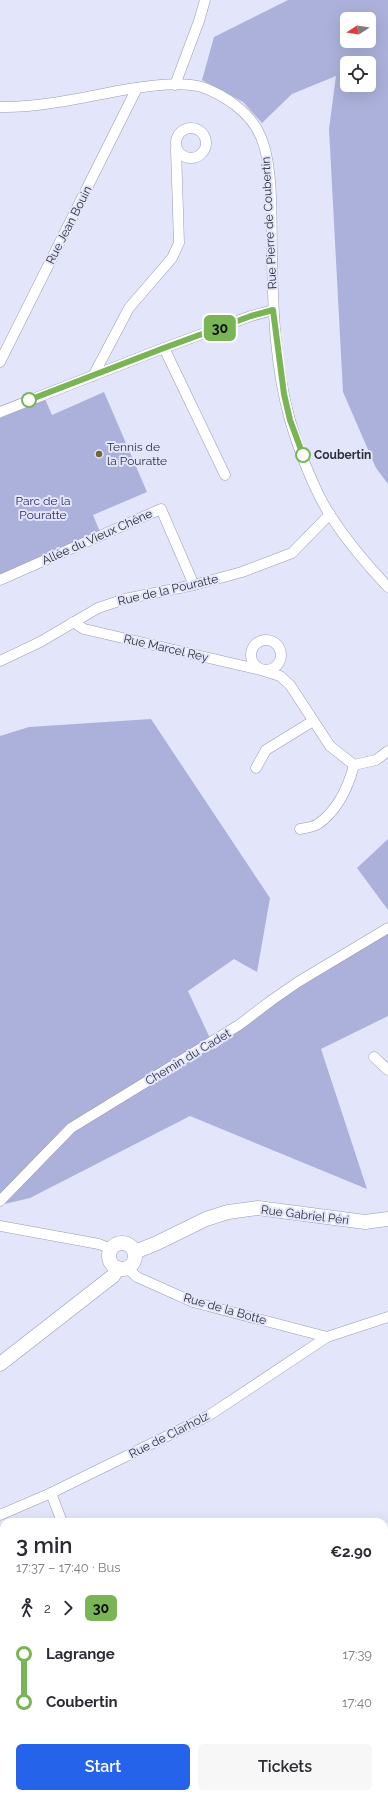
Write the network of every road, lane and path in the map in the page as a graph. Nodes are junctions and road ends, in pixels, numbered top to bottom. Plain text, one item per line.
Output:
1 (205, 0) edge
2 (175, 85) junction
3 (137, 88) junction
4 (0, 107) edge
5 (176, 149) dead end
6 (273, 310) junction
7 (164, 348) junction
8 (0, 362) edge
9 (93, 376) junction
10 (0, 412) edge
11 (225, 475) dead end
12 (330, 514) junction
13 (0, 580) edge
14 (194, 585) junction
15 (388, 587) edge
16 (73, 622) junction
17 (0, 661) edge
18 (313, 721) junction
19 (388, 751) edge
20 (354, 765) junction
21 (256, 768) dead end
22 (300, 830) dead end
23 (388, 928) edge
24 (374, 1057) dead end
25 (388, 1070) edge
26 (0, 1201) edge
27 (388, 1219) edge
28 (0, 1226) edge
29 (111, 1249) junction
30 (135, 1252) junction
31 (122, 1268) junction
32 (388, 1316) edge
33 (327, 1337) junction
34 (0, 1364) edge
35 (51, 1494) junction
36 (0, 1515) edge
37 (60, 1518) edge

1 - 2 street
2 - 3 street, Rue Pierre de Coubertin
2 - 6 street, Rue Pierre de Coubertin
3 - 4 street, Rue Pierre de Coubertin
3 - 8 street, Rue Jean Bouin
5 - 9 street
6 - 7 street
6 - 12 street, Rue Pierre de Coubertin
7 - 9 street
7 - 11 street
9 - 10 street
12 - 14 street, Rue de la Pouratte
12 - 15 street, Rue Pierre de Coubertin
13 - 14 street, Allée du Vieux Chêne
14 - 16 street, Rue de la Pouratte
16 - 17 street, Rue de la Pouratte
16 - 18 street, Rue Marcel Rey
18 - 20 street, Rue Marcel Rey
18 - 21 street
19 - 20 street
20 - 22 street
23 - 26 street, Chemin du Cadet
24 - 25 street
27 - 30 main road, Rue Gabriel Péri
28 - 29 street
29 - 30 main road
29 - 31 main road
30 - 31 main road
31 - 33 street, Rue de la Botte
31 - 34 main road
32 - 33 street, Rue de Clarholz
33 - 35 street, Rue de Clarholz
35 - 36 street, Rue de Clarholz
35 - 37 street

